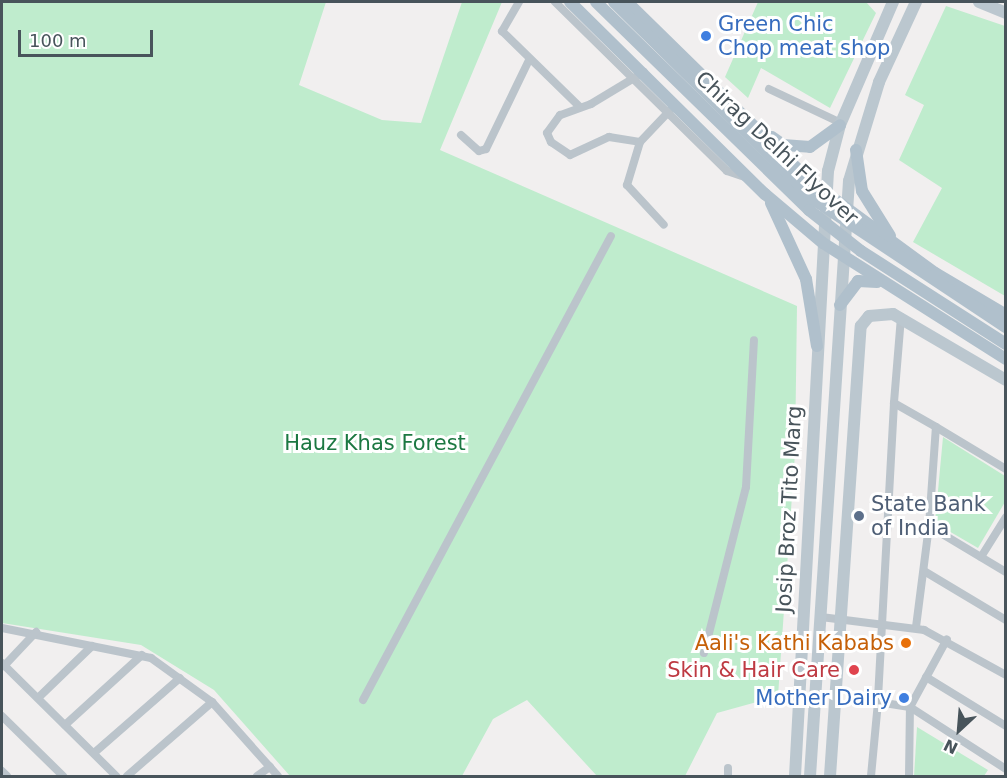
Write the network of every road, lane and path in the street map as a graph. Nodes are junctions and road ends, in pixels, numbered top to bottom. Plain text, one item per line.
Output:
1 (519, 2) edge
2 (555, 2) edge
3 (570, 2) edge
4 (596, 2) edge
5 (614, 2) edge
6 (627, 2) edge
7 (893, 2) edge
8 (916, 2) edge
9 (979, 2) edge
10 (1005, 14) edge
11 (528, 60) junction
12 (644, 72) junction
13 (632, 79) junction
14 (705, 79) junction
15 (769, 89) dead end
16 (677, 104) junction
17 (580, 107) junction
18 (665, 113) junction
19 (751, 123) junction
20 (840, 124) junction
21 (461, 135) dead end
22 (640, 142) junction
23 (856, 150) junction
24 (750, 179) junction
25 (765, 194) junction
26 (826, 194) junction
27 (847, 211) junction
28 (664, 225) dead end
29 (611, 236) dead end
30 (823, 243) junction
31 (903, 251) junction
32 (843, 258) junction
33 (884, 284) junction
34 (840, 305) junction
35 (1005, 315) edge
36 (901, 317) junction
37 (1005, 327) edge
38 (754, 340) dead end
39 (1005, 344) edge
40 (818, 346) junction
41 (1005, 359) edge
42 (1005, 380) edge
43 (894, 403) junction
44 (936, 428) junction
45 (1005, 469) edge
46 (1005, 517) edge
47 (929, 526) junction
48 (981, 557) junction
49 (924, 571) junction
50 (1005, 573) edge
51 (820, 617) junction
52 (840, 618) junction
53 (1005, 620) edge
54 (879, 621) junction
55 (916, 627) junction
56 (2, 628) edge
57 (36, 632) junction
58 (947, 639) junction
59 (92, 646) junction
60 (704, 653) dead end
61 (142, 656) junction
62 (3, 664) edge
63 (1005, 675) edge
64 (926, 676) junction
65 (180, 678) junction
66 (38, 698) junction
67 (363, 700) dead end
68 (212, 702) junction
69 (878, 702) junction
70 (910, 707) junction
71 (2, 716) edge
72 (66, 725) junction
73 (1005, 726) edge
74 (94, 753) junction
75 (270, 767) junction
76 (1005, 769) edge
77 (2, 771) edge
78 (7, 777) edge
79 (63, 777) edge
80 (116, 777) edge
81 (127, 777) edge
82 (257, 777) edge
83 (279, 777) edge
84 (795, 777) edge
85 (810, 777) edge
86 (830, 777) edge
87 (871, 777) edge
88 (909, 777) edge

1 - 11 street
2 - 13 street
3 - 12 main road
4 - 39 main road, Chirag Delhi Flyover, bridge
5 - 37 main road, Chirag Delhi Flyover, bridge
6 - 14 main road
7 - 20 main road, Josip Broz Tito Marg
8 - 23 main road, Josip Broz Tito Marg
9 - 10 main road
11 - 17 street
11 - 21 street
12 - 13 street
12 - 16 main road
13 - 17 street
13 - 18 street
14 - 16 main road
14 - 19 main road
15 - 20 street
16 - 18 street
16 - 24 main road
17 - 22 street
18 - 22 street
18 - 24 street
19 - 20 main road
19 - 26 main road
20 - 26 main road, Josip Broz Tito Marg
22 - 28 street
23 - 27 main road, Josip Broz Tito Marg
23 - 31 main road
24 - 25 main road
25 - 30 main road
25 - 40 main road
26 - 27 main road
26 - 30 main road, Josip Broz Tito Marg
27 - 31 main road
27 - 32 main road, Josip Broz Tito Marg
29 - 67 street
30 - 32 main road
30 - 40 main road, Josip Broz Tito Marg
31 - 35 main road
32 - 33 main road
32 - 34 main road, Josip Broz Tito Marg
33 - 34 main road
33 - 41 main road
34 - 51 main road, Josip Broz Tito Marg
36 - 42 main road
36 - 43 street
36 - 52 main road
38 - 60 street
40 - 84 main road, Josip Broz Tito Marg
43 - 44 street
43 - 54 street
44 - 45 street
44 - 47 street
46 - 48 street
47 - 48 street
47 - 49 street
48 - 50 street
49 - 53 street
49 - 55 street
51 - 52 street
51 - 85 main road, Josip Broz Tito Marg
52 - 54 street
52 - 86 main road
54 - 55 street
54 - 69 street
55 - 58 street
56 - 57 street
57 - 59 street
57 - 62 street
58 - 63 street
58 - 64 street
59 - 61 street
59 - 66 street
61 - 65 street
61 - 72 street
62 - 66 street
64 - 70 street
64 - 73 street
65 - 68 street
65 - 74 street
66 - 72 street
68 - 75 street
68 - 81 street
69 - 70 street
69 - 87 street
70 - 76 street
70 - 88 street
71 - 79 street
72 - 74 street
74 - 80 street
75 - 82 street
75 - 83 street
77 - 78 street

